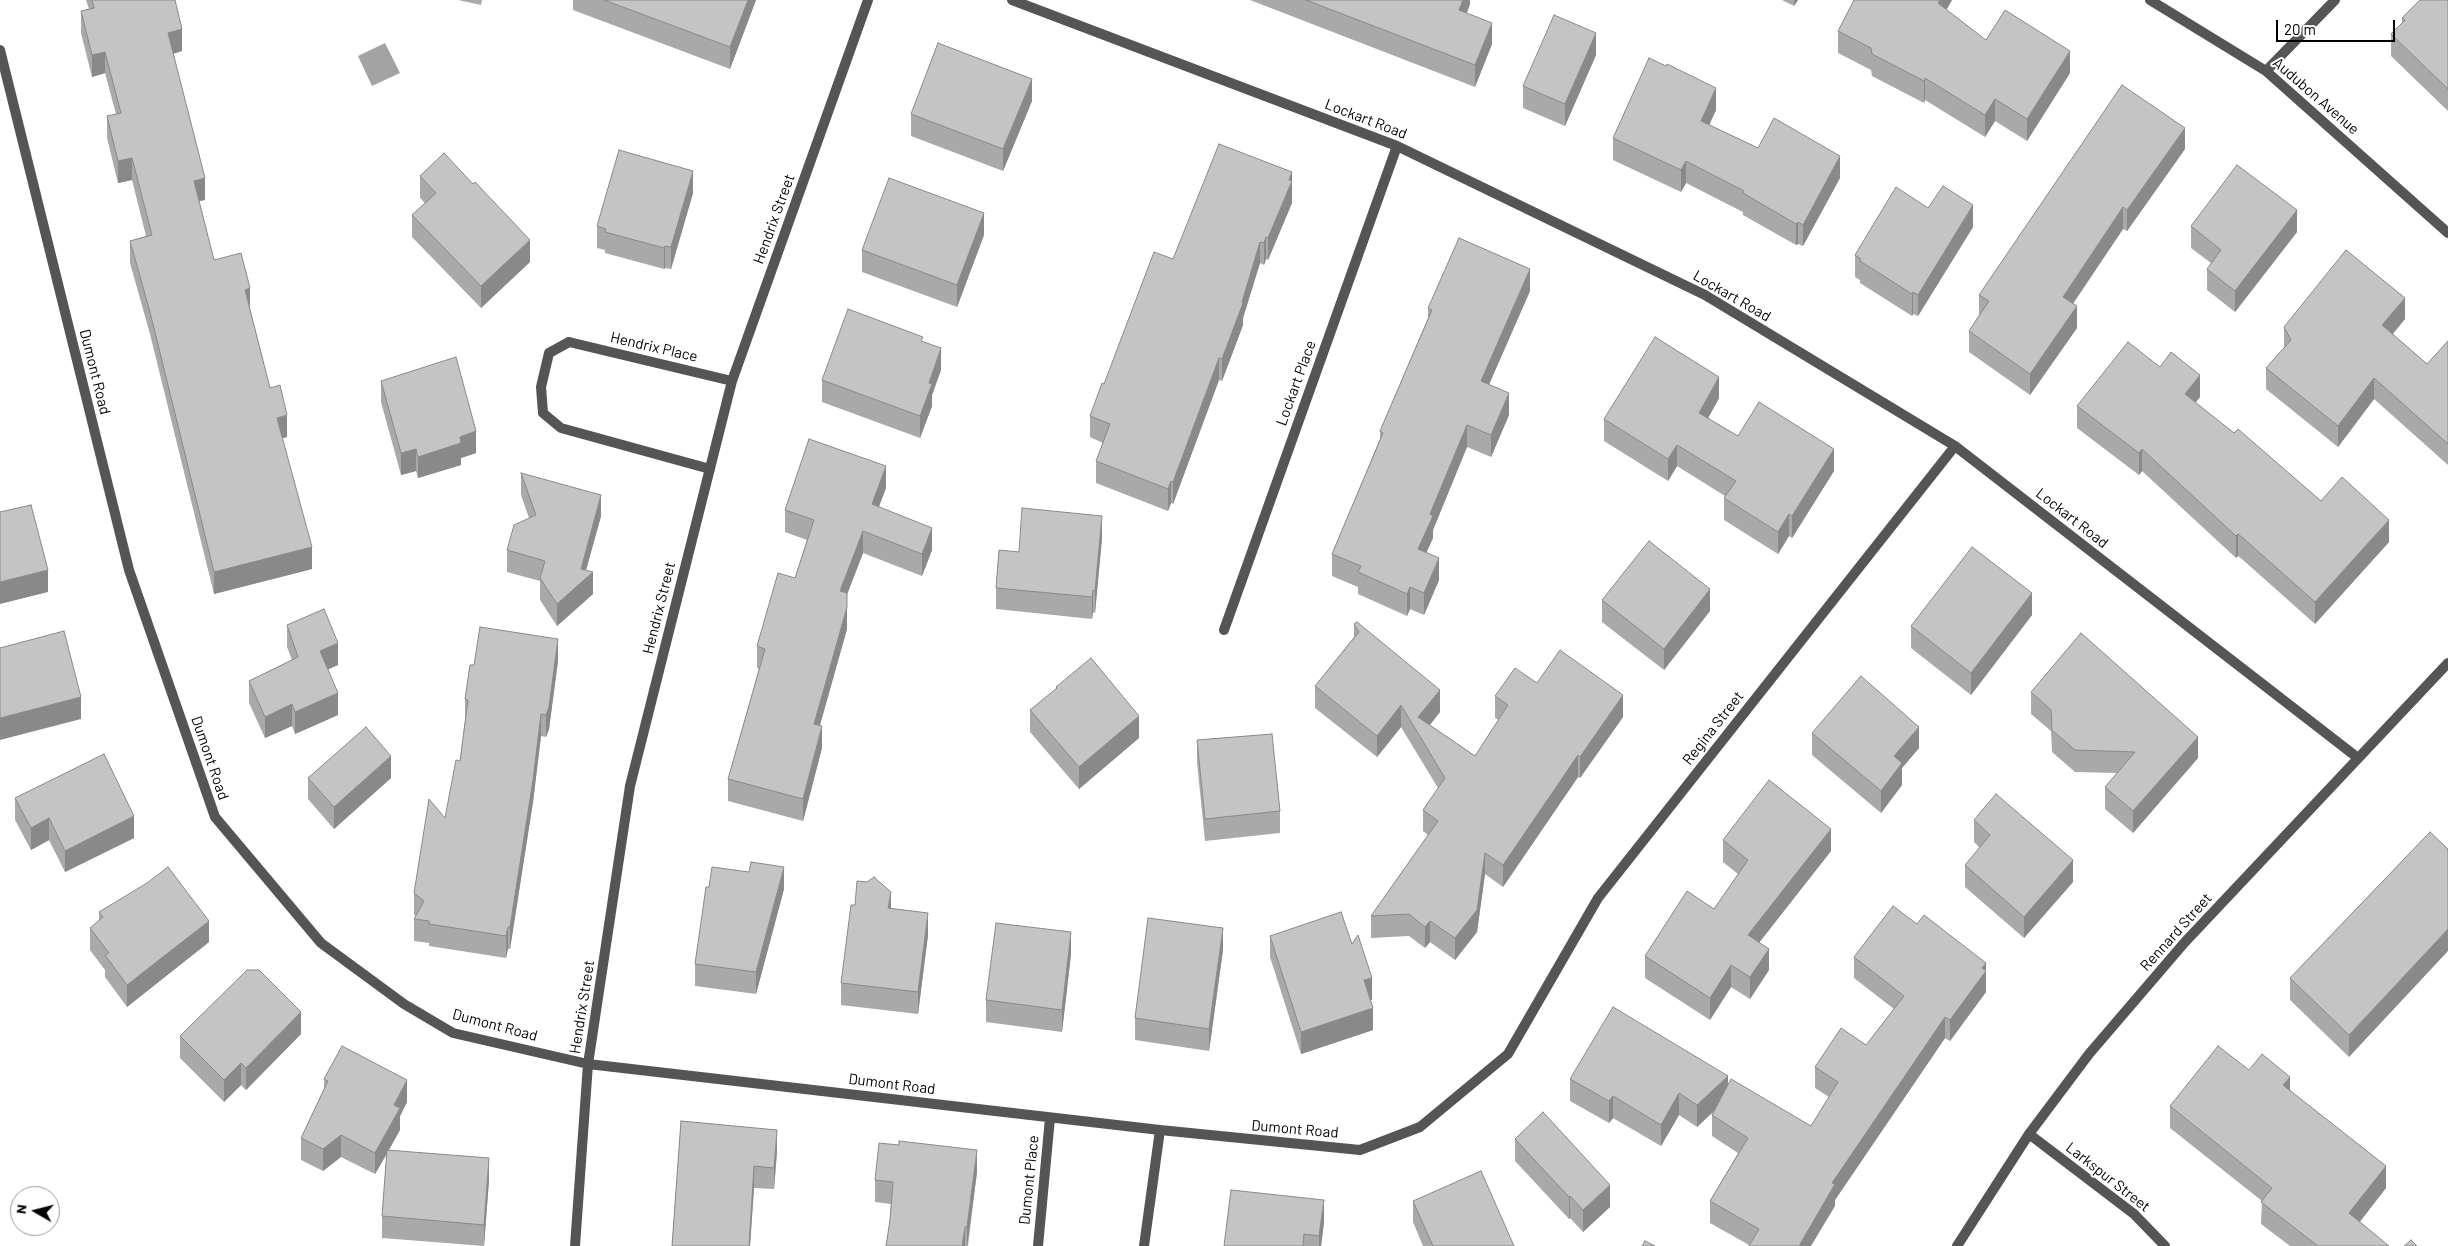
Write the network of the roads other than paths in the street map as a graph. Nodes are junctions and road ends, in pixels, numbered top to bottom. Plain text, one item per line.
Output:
1 (868, 0) edge
2 (1012, 0) edge
3 (2150, 0) edge
4 (2335, 0) edge
5 (0, 50) edge
6 (2266, 71) junction
7 (1397, 146) junction
8 (2448, 233) edge
9 (732, 381) junction
10 (1955, 446) junction
11 (710, 469) junction
12 (1224, 630) dead end
13 (2448, 662) edge
14 (2358, 758) junction
15 (1515, 1042) joint
16 (588, 1064) junction
17 (1050, 1118) junction
18 (1160, 1130) junction
19 (2029, 1134) junction
20 (575, 1246) edge
21 (1038, 1246) edge
22 (1144, 1246) edge
23 (1957, 1246) edge
24 (2165, 1246) edge

1 - 9 street, Hendrix Street
2 - 7 street, Lockart Road
3 - 6 street, Audubon Avenue
4 - 6 street
5 - 16 street, Dumont Road
6 - 8 street, Audubon Avenue
7 - 10 street, Lockart Road
7 - 12 street, Lockart Place
9 - 11 street, Hendrix Street
9 - 11 street, Hendrix Place
10 - 14 street, Lockart Road
10 - 15 street, Regina Street
11 - 16 street, Hendrix Street
13 - 14 street, Rennard Street
14 - 19 street, Rennard Street
15 - 18 street, Dumont Road
16 - 17 street, Dumont Road
16 - 20 street, Hendrix Street
17 - 18 street, Dumont Road
17 - 21 street, Dumont Place
18 - 22 street
19 - 23 street, Rennard Street
19 - 24 street, Larkspur Street

